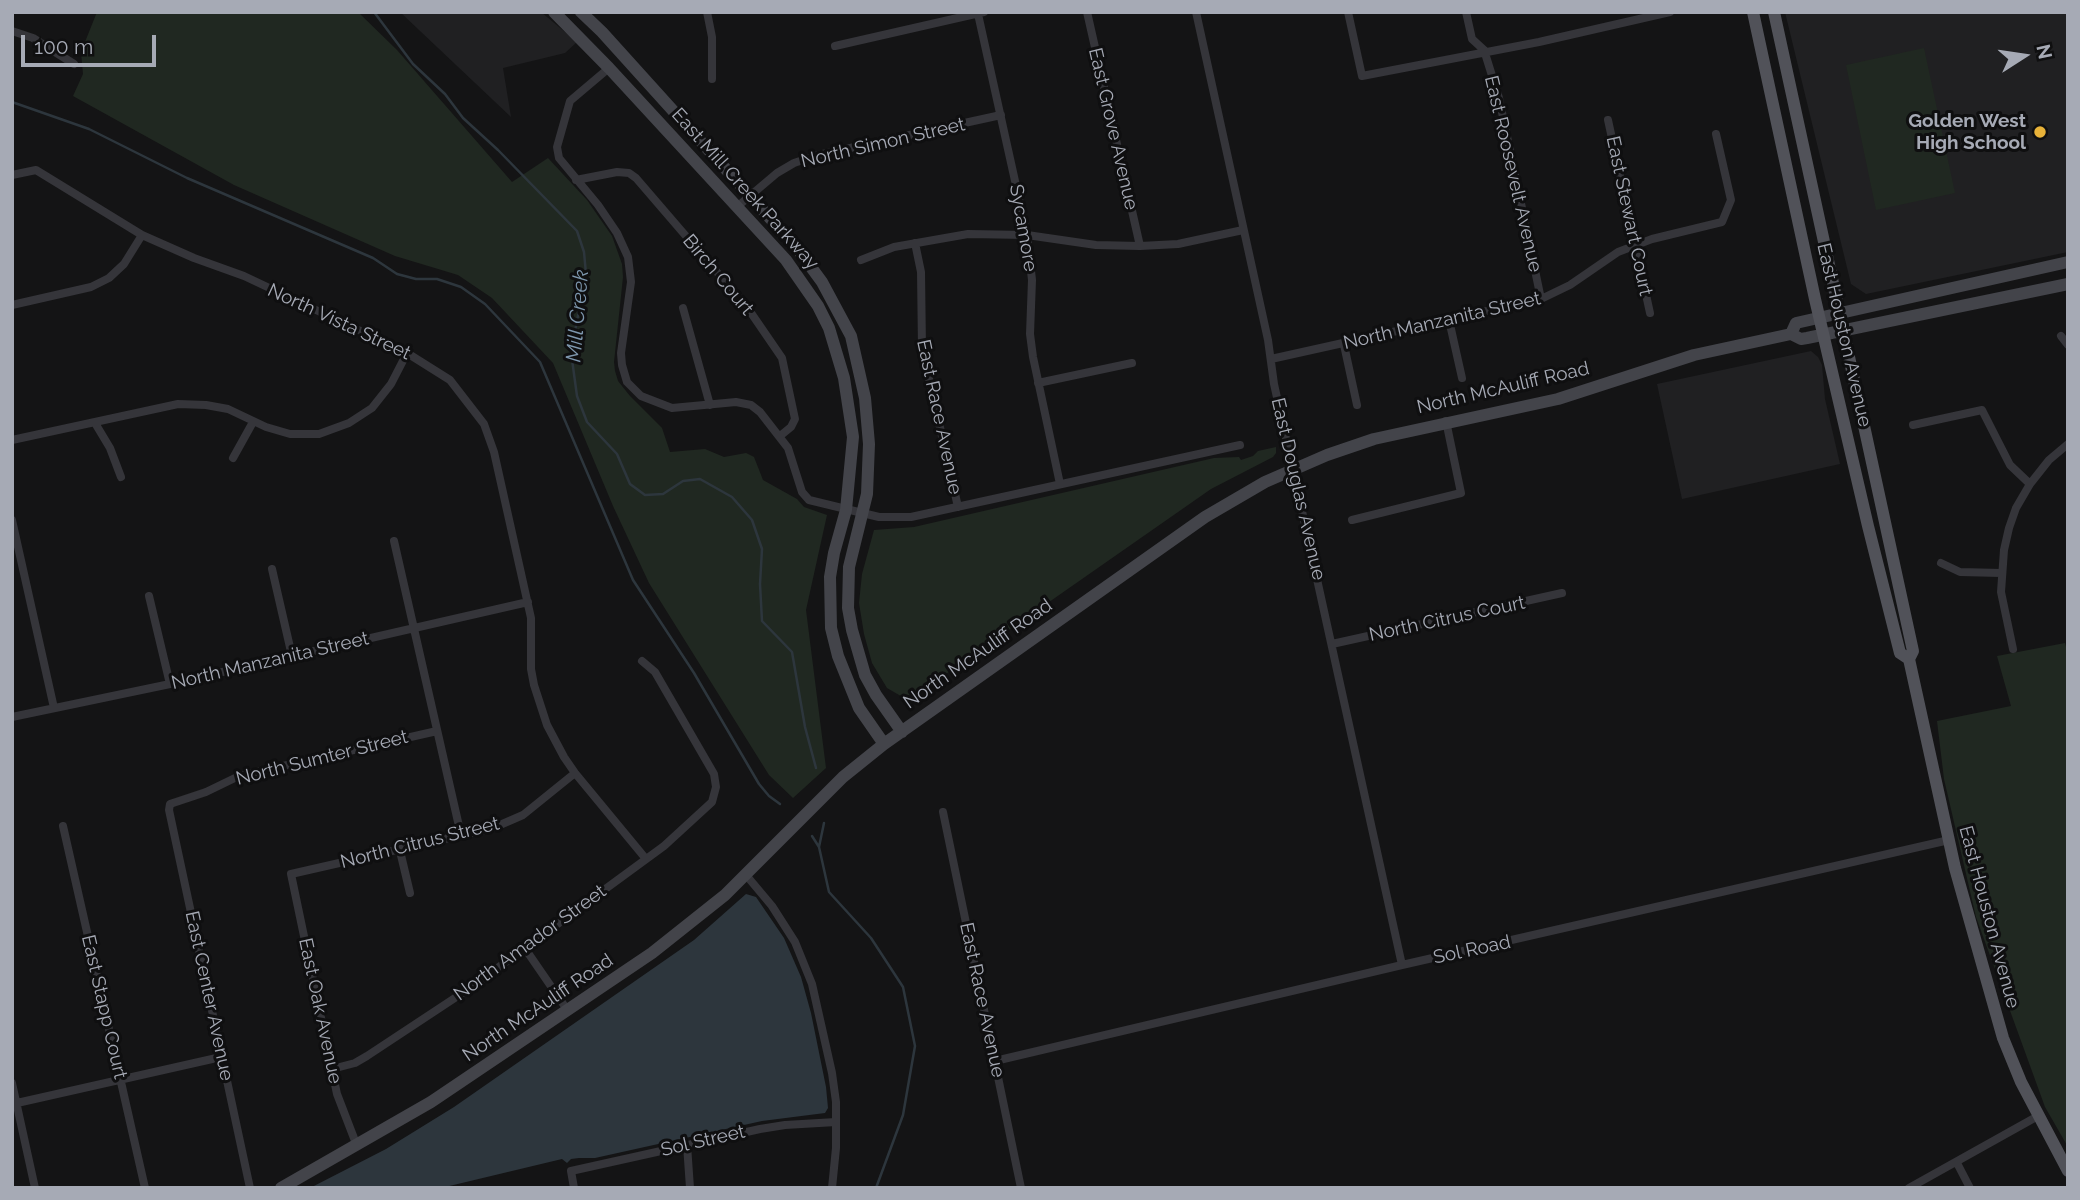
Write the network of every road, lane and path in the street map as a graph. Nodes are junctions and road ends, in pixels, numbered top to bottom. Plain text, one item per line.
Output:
1 (554, 12) edge
2 (582, 12) edge
3 (707, 12) edge
4 (1087, 12) edge
5 (1196, 12) edge
6 (1348, 12) edge
7 (1466, 12) edge
8 (1670, 12) edge
9 (1753, 12) edge
10 (1774, 12) edge
11 (981, 13) edge
12 (12, 31) edge
13 (835, 46) dead end
14 (1484, 50) junction
15 (74, 64) dead end
16 (610, 68) junction
17 (712, 79) dead end
18 (1001, 115) junction
19 (1608, 120) dead end
20 (1716, 134) dead end
21 (12, 175) edge
22 (576, 180) junction
23 (751, 195) junction
24 (738, 206) junction
25 (1243, 230) junction
26 (142, 235) junction
27 (1027, 235) junction
28 (915, 243) junction
29 (1635, 245) junction
30 (1140, 246) junction
31 (861, 260) dead end
32 (2068, 262) edge
33 (2068, 284) edge
34 (1541, 299) junction
35 (12, 305) edge
36 (683, 307) dead end
37 (1650, 313) dead end
38 (1840, 313) junction
39 (1820, 317) junction
40 (1450, 320) junction
41 (1844, 330) junction
42 (1791, 334) junction
43 (1824, 334) junction
44 (2061, 336) dead end
45 (1344, 345) junction
46 (2068, 345) edge
47 (407, 353) junction
48 (1271, 359) junction
49 (1132, 363) dead end
50 (1462, 378) dead end
51 (1038, 383) junction
52 (710, 405) junction
53 (1357, 405) dead end
54 (1446, 421) junction
55 (253, 422) junction
56 (94, 423) junction
57 (1913, 425) dead end
58 (780, 436) junction
59 (12, 440) edge
60 (2068, 444) edge
61 (1240, 445) dead end
62 (233, 458) dead end
63 (1293, 468) junction
64 (121, 477) dead end
65 (1060, 484) junction
66 (2030, 484) junction
67 (958, 508) junction
68 (846, 510) junction
69 (864, 513) junction
70 (12, 520) edge
71 (1352, 520) dead end
72 (394, 541) dead end
73 (1941, 563) dead end
74 (272, 569) dead end
75 (2001, 573) junction
76 (1562, 593) dead end
77 (149, 596) dead end
78 (527, 601) junction
79 (413, 627) junction
80 (1332, 644) junction
81 (2013, 649) dead end
82 (292, 656) junction
83 (1909, 659) junction
84 (642, 661) dead end
85 (170, 684) junction
86 (54, 708) junction
87 (12, 717) edge
88 (437, 731) junction
89 (902, 732) junction
90 (884, 744) junction
91 (575, 773) junction
92 (170, 804) joint
93 (943, 812) dead end
94 (63, 826) dead end
95 (461, 835) junction
96 (1949, 840) junction
97 (400, 850) junction
98 (646, 859) junction
99 (292, 874) joint
100 (746, 875) junction
101 (410, 893) dead end
102 (524, 947) junction
103 (1402, 965) junction
104 (568, 1011) junction
105 (221, 1057) junction
106 (995, 1061) junction
107 (332, 1069) junction
108 (120, 1080) junction
109 (12, 1083) edge
110 (17, 1103) junction
111 (2038, 1116) junction
112 (836, 1122) junction
113 (687, 1145) junction
114 (357, 1146) junction
115 (1957, 1163) junction
116 (2068, 1171) edge
117 (35, 1188) edge
118 (145, 1188) edge
119 (250, 1188) edge
120 (281, 1188) edge
121 (574, 1188) edge
122 (690, 1188) edge
123 (832, 1188) edge
124 (1021, 1188) edge
125 (1909, 1188) edge
126 (1970, 1188) edge

1 - 16 street, East Mill Creek Parkway
2 - 23 street, East Mill Creek Parkway
3 - 17 street
4 - 30 street, East Grove Avenue
5 - 25 street, East Douglas Avenue
6 - 14 street
7 - 14 street, East Roosevelt Avenue
8 - 14 street
9 - 39 main road, East Houston Avenue
10 - 38 main road, East Houston Avenue
11 - 13 street
11 - 18 street, Sycamore
12 - 15 street
14 - 34 street, East Roosevelt Avenue
16 - 22 street
16 - 24 street, East Mill Creek Parkway
18 - 23 street, North Simon Street
18 - 27 street, Sycamore
19 - 29 street, East Stewart Court
20 - 29 street, North Manzanita Street
21 - 26 street, North Vista Street
22 - 52 street
22 - 58 street, Birch Court
23 - 24 street, North Simon Street
23 - 69 street, East Mill Creek Parkway
24 - 68 street, East Mill Creek Parkway
25 - 30 street
25 - 48 street, East Douglas Avenue
26 - 35 street
26 - 47 street, North Vista Street
27 - 28 street
27 - 30 street
27 - 51 street, Sycamore
28 - 31 street
28 - 67 street, East Race Avenue
29 - 34 street, North Manzanita Street
29 - 37 street, East Stewart Court
32 - 38 street, North McAuliff Road
33 - 41 street, North McAuliff Road
34 - 40 street, North Manzanita Street
36 - 52 street
38 - 39 street, North McAuliff Road
38 - 41 main road, East Houston Avenue
39 - 42 street, North McAuliff Road
39 - 43 main road, East Houston Avenue
40 - 45 street, North Manzanita Street
40 - 50 street
41 - 43 street, North McAuliff Road
41 - 83 main road, East Houston Avenue
42 - 43 street, North McAuliff Road
42 - 54 street, North McAuliff Road
43 - 83 main road, East Houston Avenue
44 - 46 street
45 - 48 street, North Manzanita Street
45 - 53 street
47 - 55 street
47 - 78 street, North Vista Street
48 - 63 street, East Douglas Avenue
49 - 51 street
51 - 65 street, Sycamore
52 - 58 street
54 - 63 street, North McAuliff Road
54 - 71 street
55 - 56 street
55 - 62 street
56 - 59 street
56 - 64 street
57 - 66 street
58 - 68 street
60 - 66 street
61 - 65 street
63 - 80 street, East Douglas Avenue
63 - 89 street, North McAuliff Road
65 - 67 street
66 - 75 street
67 - 69 street
68 - 69 street
68 - 90 street, East Mill Creek Parkway
69 - 89 street, East Mill Creek Parkway
70 - 86 street
72 - 79 street
73 - 75 street
74 - 82 street
75 - 81 street
76 - 80 street, North Citrus Court
77 - 85 street
78 - 79 street, North Manzanita Street
78 - 91 street, North Vista Street
79 - 82 street, North Manzanita Street
79 - 88 street
80 - 103 street, East Douglas Avenue
82 - 85 street, North Manzanita Street
83 - 96 main road, East Houston Avenue
84 - 98 street, North Amador Street
85 - 86 street, North Manzanita Street
86 - 87 street, North Manzanita Street
88 - 92 street, North Sumter Street
88 - 95 street
89 - 90 street, North McAuliff Road
90 - 100 street, North McAuliff Road
91 - 95 street, North Citrus Street
91 - 98 street, North Vista Street
92 - 105 street, East Center Avenue
93 - 106 street, East Race Avenue
94 - 108 street, East Stapp Court
95 - 97 street, North Citrus Street
96 - 103 street, Sol Road
96 - 111 main road, East Houston Avenue
97 - 99 street, North Citrus Street
97 - 101 street
98 - 102 street, North Amador Street
99 - 107 street, East Oak Avenue
100 - 104 street, North McAuliff Road
100 - 112 street
102 - 104 street
102 - 107 street, North Amador Street
103 - 106 street, Sol Road
104 - 114 street, North McAuliff Road
105 - 108 street
105 - 119 street, East Center Avenue
106 - 124 street, East Race Avenue
107 - 114 street, East Oak Avenue
108 - 110 street
108 - 118 street, East Stapp Court
109 - 110 street
110 - 117 street
111 - 115 street
111 - 116 main road, East Houston Avenue
112 - 113 street, Sol Street
112 - 123 street
113 - 121 street, Sol Street
113 - 122 street
114 - 120 street, North McAuliff Road
115 - 125 street
115 - 126 street

